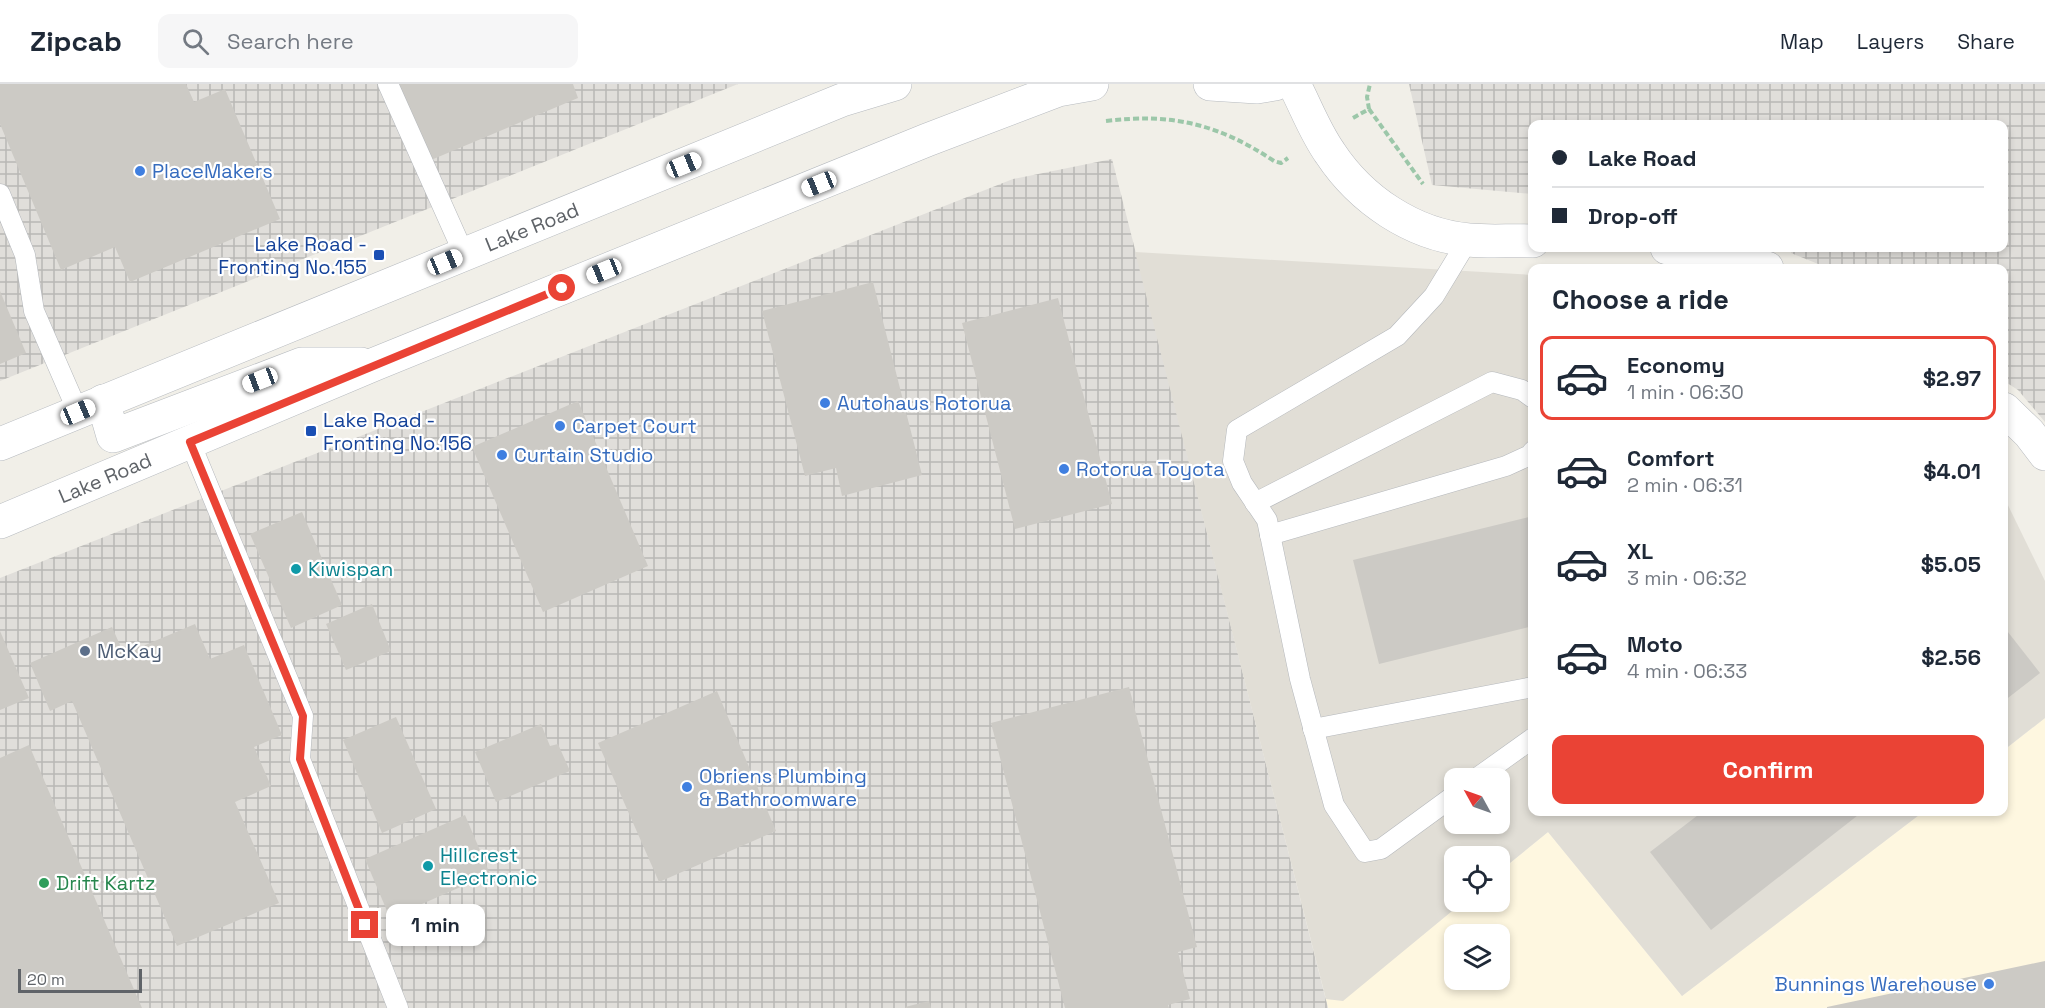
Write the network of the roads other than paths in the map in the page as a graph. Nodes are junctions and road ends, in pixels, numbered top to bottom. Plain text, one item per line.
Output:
1 (388, 84) edge
2 (895, 84) edge
3 (1092, 84) edge
4 (1215, 84) edge
5 (1275, 84) edge
6 (1294, 84) edge
7 (0, 194) edge
8 (1468, 240) junction
9 (1528, 241) edge
10 (1687, 252) edge
11 (464, 254) junction
12 (1747, 264) edge
13 (375, 364) junction
14 (1528, 394) edge
15 (90, 407) junction
16 (2008, 413) edge
17 (190, 442) junction
18 (0, 444) edge
19 (2045, 454) edge
20 (1528, 456) edge
21 (1255, 503) junction
22 (0, 522) edge
23 (1270, 535) junction
24 (1528, 688) edge
25 (1313, 729) junction
26 (1528, 742) edge
27 (1491, 768) edge
28 (1444, 803) edge
29 (398, 1008) edge

1 - 11 lane
2 - 11 main road, Lake Road
3 - 13 main road, Lake Road
4 - 5 main road
6 - 8 main road
7 - 15 lane
8 - 9 main road
8 - 21 lane
10 - 12 main road
11 - 15 main road, Lake Road
13 - 15 main road, Lake Road
13 - 17 main road, Lake Road
14 - 21 lane
15 - 18 main road, Lake Road
16 - 19 main road
17 - 22 main road, Lake Road
17 - 29 lane
20 - 23 lane
21 - 23 lane
23 - 25 lane
24 - 25 lane
25 - 28 lane
26 - 27 lane

